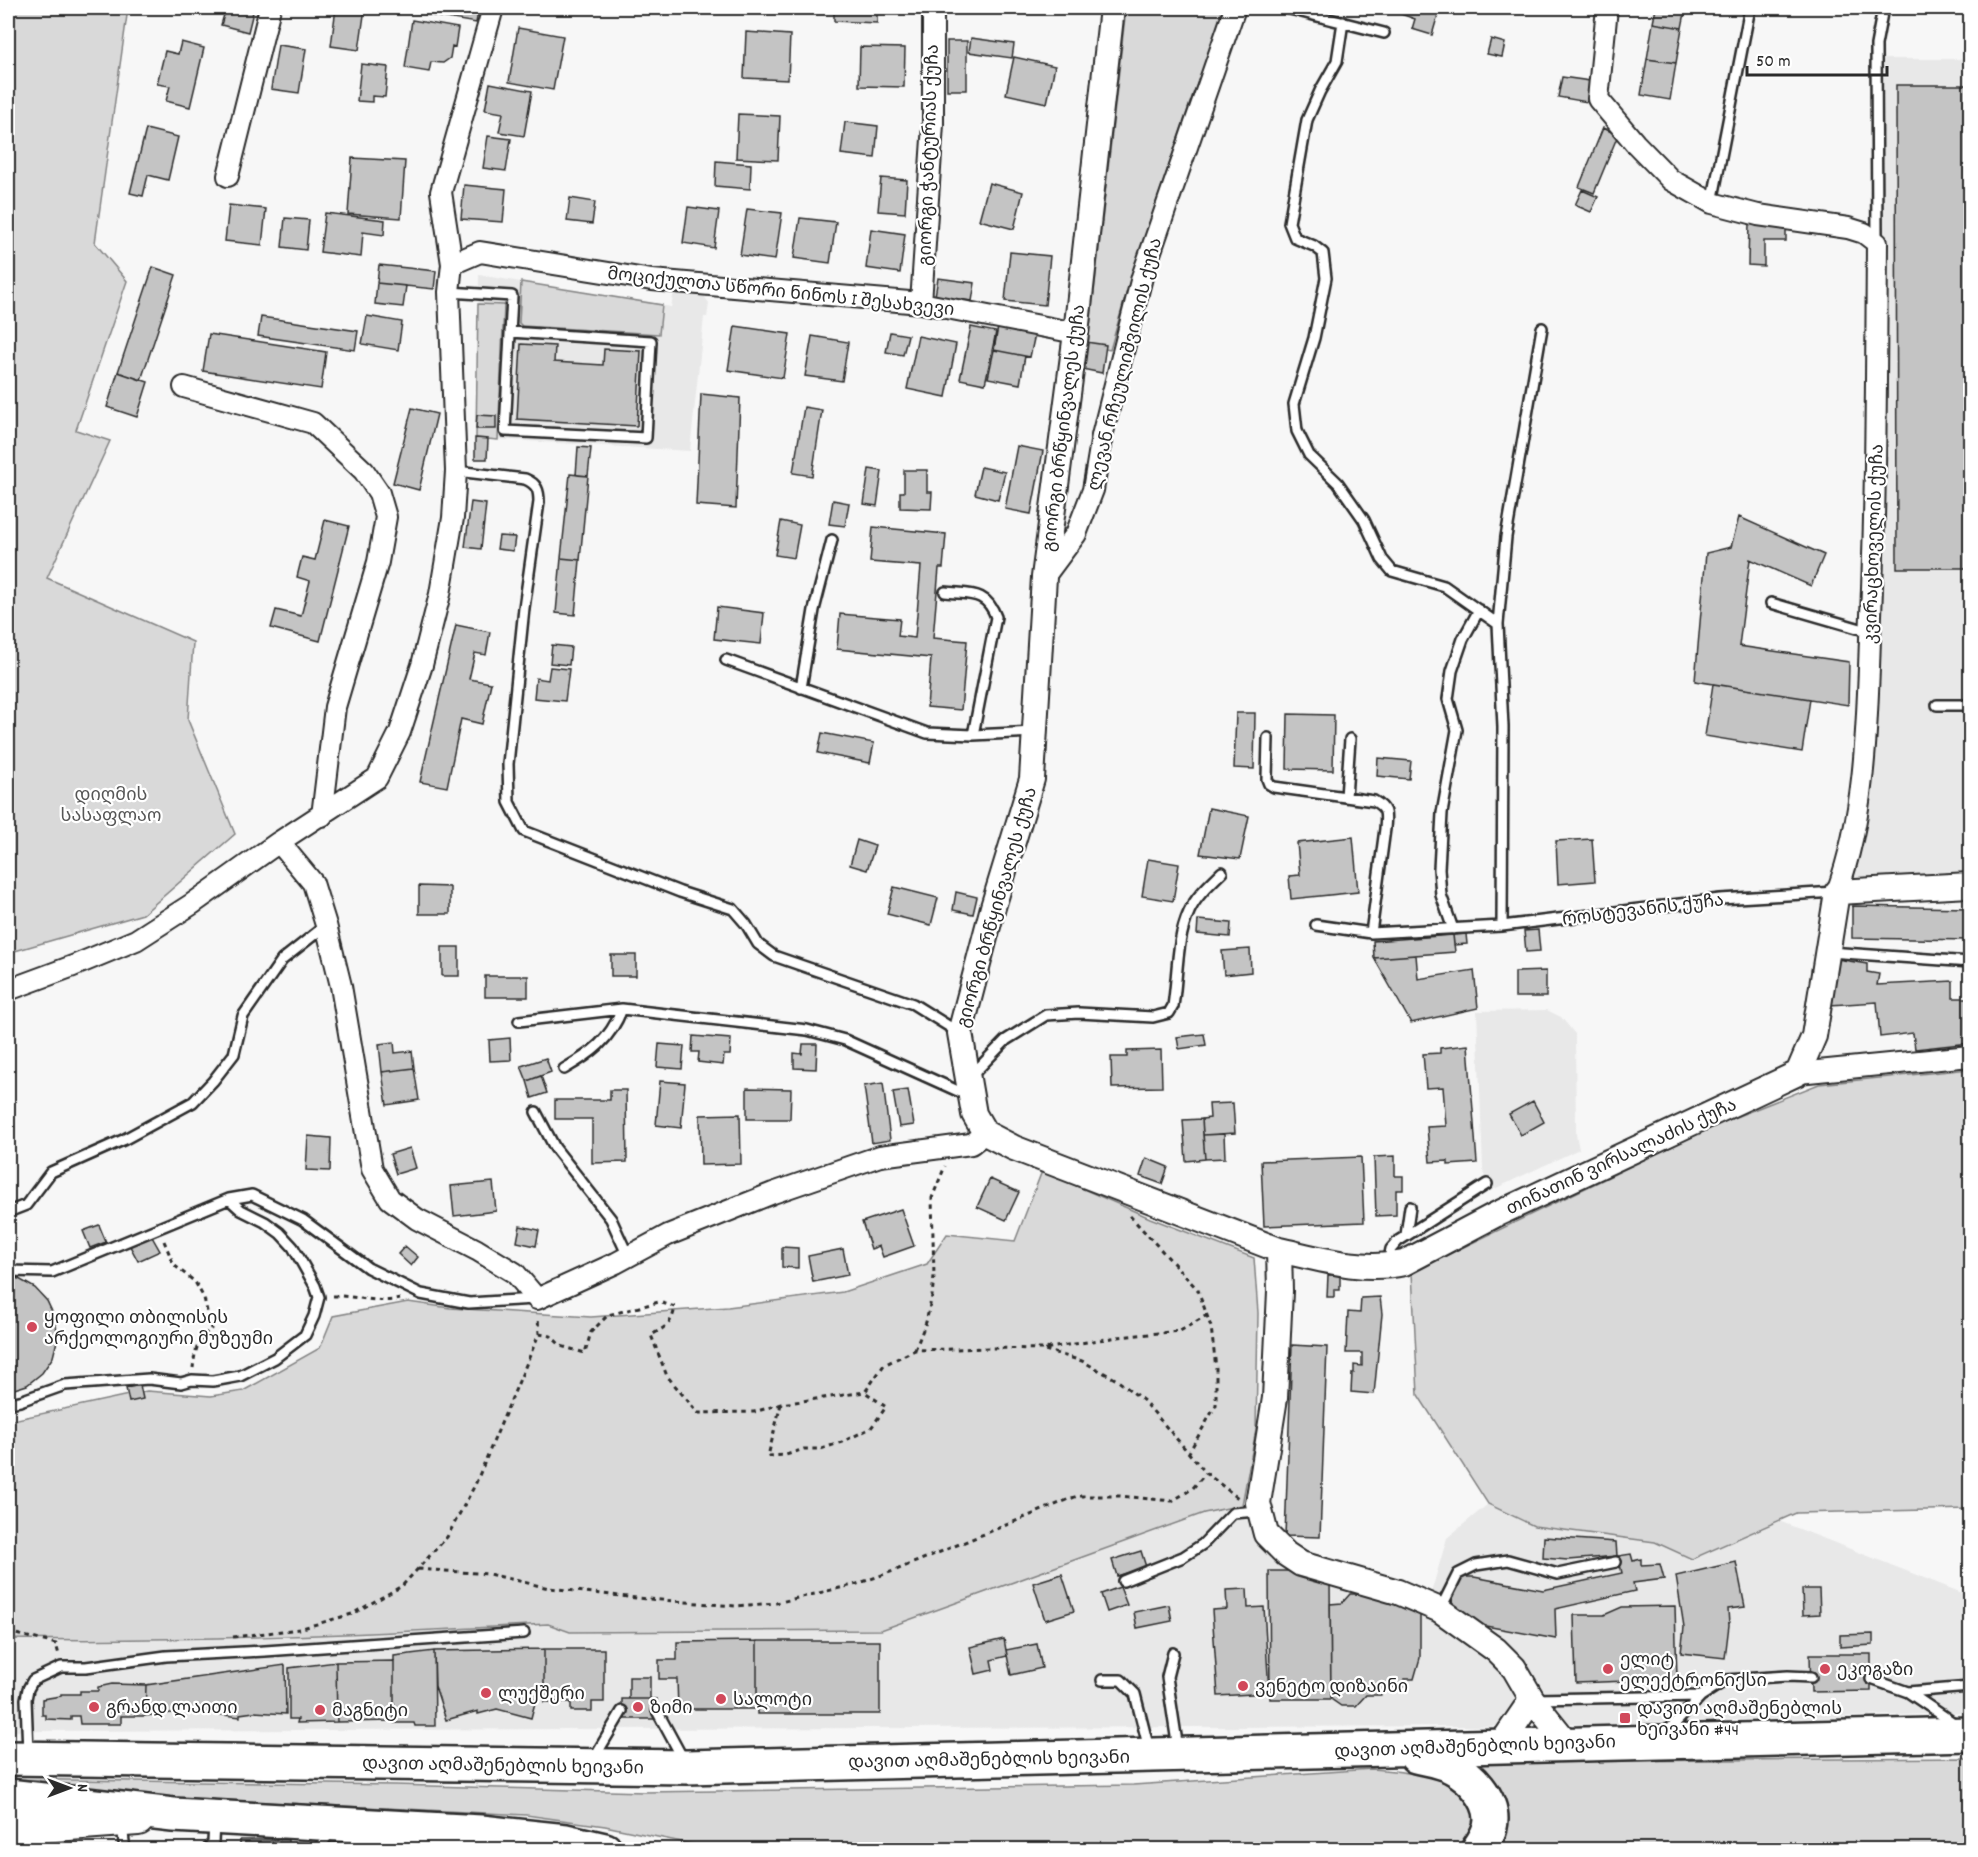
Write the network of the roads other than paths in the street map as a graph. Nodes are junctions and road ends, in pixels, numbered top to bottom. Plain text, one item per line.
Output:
1 (270, 8) edge
2 (493, 8) edge
3 (933, 8) edge
4 (1112, 8) edge
5 (1234, 8) edge
6 (1286, 8) edge
7 (1607, 8) edge
8 (1750, 8) edge
9 (1883, 8) edge
10 (1343, 22) junction
11 (1384, 33) dead end
12 (228, 176) dead end
13 (1712, 203) junction
14 (1877, 243) junction
15 (452, 264) junction
16 (450, 292) junction
17 (921, 303) junction
18 (1542, 328) dead end
19 (510, 332) junction
20 (1076, 333) junction
21 (184, 387) dead end
22 (456, 471) junction
23 (832, 540) dead end
24 (1044, 577) junction
25 (945, 592) dead end
26 (1771, 603) dead end
27 (1479, 610) junction
28 (1498, 624) junction
29 (1871, 632) junction
30 (726, 660) dead end
31 (801, 688) junction
32 (1937, 705) dead end
33 (1971, 705) edge
34 (1036, 732) junction
35 (973, 735) junction
36 (1268, 738) dead end
37 (1350, 739) dead end
38 (1346, 797) junction
39 (322, 816) junction
40 (279, 842) junction
41 (1222, 872) dead end
42 (1971, 885) edge
43 (1837, 891) junction
44 (326, 925) junction
45 (1316, 925) dead end
46 (1502, 926) junction
47 (1453, 929) junction
48 (1371, 933) junction
49 (1828, 952) junction
50 (1971, 962) edge
51 (8, 990) edge
52 (622, 1009) junction
53 (519, 1021) dead end
54 (960, 1033) junction
55 (1971, 1056) edge
56 (564, 1069) dead end
57 (1798, 1073) junction
58 (969, 1089) junction
59 (536, 1112) dead end
60 (985, 1133) junction
61 (1486, 1184) dead end
62 (229, 1200) junction
63 (1410, 1207) dead end
64 (8, 1212) edge
65 (1406, 1235) junction
66 (1279, 1251) junction
67 (628, 1256) junction
68 (1388, 1267) junction
69 (8, 1270) edge
70 (537, 1299) junction
71 (8, 1402) edge
72 (1260, 1510) junction
73 (1616, 1562) dead end
74 (1123, 1581) dead end
75 (1440, 1610) junction
76 (524, 1633) dead end
77 (1173, 1653) dead end
78 (1810, 1677) dead end
79 (1871, 1679) dead end
80 (1102, 1680) dead end
81 (1971, 1687) edge
82 (1908, 1692) junction
83 (1701, 1695) junction
84 (1532, 1700) junction
85 (622, 1711) dead end
86 (657, 1711) dead end
87 (1970, 1734) edge
88 (1659, 1741) junction
89 (1568, 1744) junction
90 (1500, 1746) junction
91 (1386, 1749) junction
92 (1165, 1754) junction
93 (18, 1759) edge
94 (589, 1767) junction
95 (687, 1767) junction
96 (8, 1796) edge
97 (172, 1815) junction
98 (24, 1835) edge
99 (123, 1835) edge
100 (211, 1836) edge
101 (326, 1837) edge
102 (573, 1845) edge
103 (221, 1850) edge
104 (604, 1850) edge
105 (1478, 1850) edge

1 - 12 street
2 - 15 street
3 - 17 street, გიორგი ჭანტურიას ქუჩა
4 - 20 street, გიორგი ბრწყინვალეს ქუჩა
5 - 24 street, ლევან რჩეულიშვილის ქუჩა
6 - 10 lane
7 - 13 street
8 - 13 lane
9 - 14 lane, კვირაცხოველის ქუჩა
10 - 11 lane
10 - 27 lane
13 - 14 street
14 - 29 street, კვირაცხოველის ქუჩა
15 - 16 street
15 - 17 street, მოციქულთა სწორი ნინოს I შესახვევი
16 - 19 lane
16 - 22 street
17 - 20 street, მოციქულთა სწორი ნინოს I შესახვევი
18 - 28 lane
19 - 19 lane
20 - 24 street, გიორგი ბრწყინვალეს ქუჩა
21 - 39 street
22 - 39 street
22 - 54 lane
23 - 31 lane
24 - 34 street, გიორგი ბრწყინვალეს ქუჩა
25 - 35 lane
26 - 29 lane
27 - 28 lane
27 - 47 lane
28 - 46 lane
29 - 43 street, კვირაცხოველის ქუჩა
30 - 31 lane
31 - 35 lane
32 - 33 lane
34 - 35 lane
34 - 54 street, გიორგი ბრწყინვალეს ქუჩა
36 - 38 lane
37 - 38 lane
38 - 48 lane
39 - 40 street
40 - 44 street
40 - 51 street
41 - 58 lane
42 - 43 street, როსტევანის ქუჩა
43 - 46 lane, როსტევანის ქუჩა
43 - 49 street, კვირაცხოველის ქუჩა
44 - 64 lane
44 - 70 street
45 - 48 lane, როსტევანის ქუჩა
46 - 47 lane, როსტევანის ქუჩა
47 - 48 lane, როსტევანის ქუჩა
49 - 50 lane
49 - 57 street, კვირაცხოველის ქუჩა
52 - 53 lane
52 - 56 lane
52 - 58 lane
54 - 58 street, გიორგი ბრწყინვალეს ქუჩა
55 - 57 street, თინათინ ვირსალაძის ქუჩა
57 - 68 street, თინათინ ვირსალაძის ქუჩა
58 - 60 street, გიორგი ბრწყინვალეს ქუჩა
59 - 67 lane
60 - 66 street
60 - 67 street
61 - 65 lane
62 - 69 lane
62 - 70 lane
62 - 71 lane
63 - 65 lane
65 - 68 lane
66 - 68 street, თინათინ ვირსალაძის ქუჩა
66 - 72 street
67 - 70 street
72 - 74 lane
72 - 75 street
73 - 75 lane
75 - 84 street
76 - 93 lane
77 - 92 lane
78 - 83 lane
79 - 82 lane
80 - 92 lane
81 - 82 lane
82 - 87 lane
83 - 84 lane
83 - 88 lane
84 - 89 street
84 - 90 street
85 - 94 lane
86 - 95 lane
87 - 88 highway, დავით აღმაშენებლის ხეივანი
88 - 89 highway, დავით აღმაშენებლის ხეივანი
89 - 90 highway, დავით აღმაშენებლის ხეივანი
90 - 91 highway, დავით აღმაშენებლის ხეივანი
91 - 92 highway, დავით აღმაშენებლის ხეივანი
91 - 105 highway
92 - 95 highway, დავით აღმაშენებლის ხეივანი
93 - 94 highway, დავით აღმაშენებლის ხეივანი
94 - 95 highway, დავით აღმაშენებლის ხეივანი
96 - 97 highway
97 - 99 main road
97 - 100 highway
98 - 99 main road
100 - 101 highway
100 - 103 lane
101 - 102 highway
102 - 104 highway

